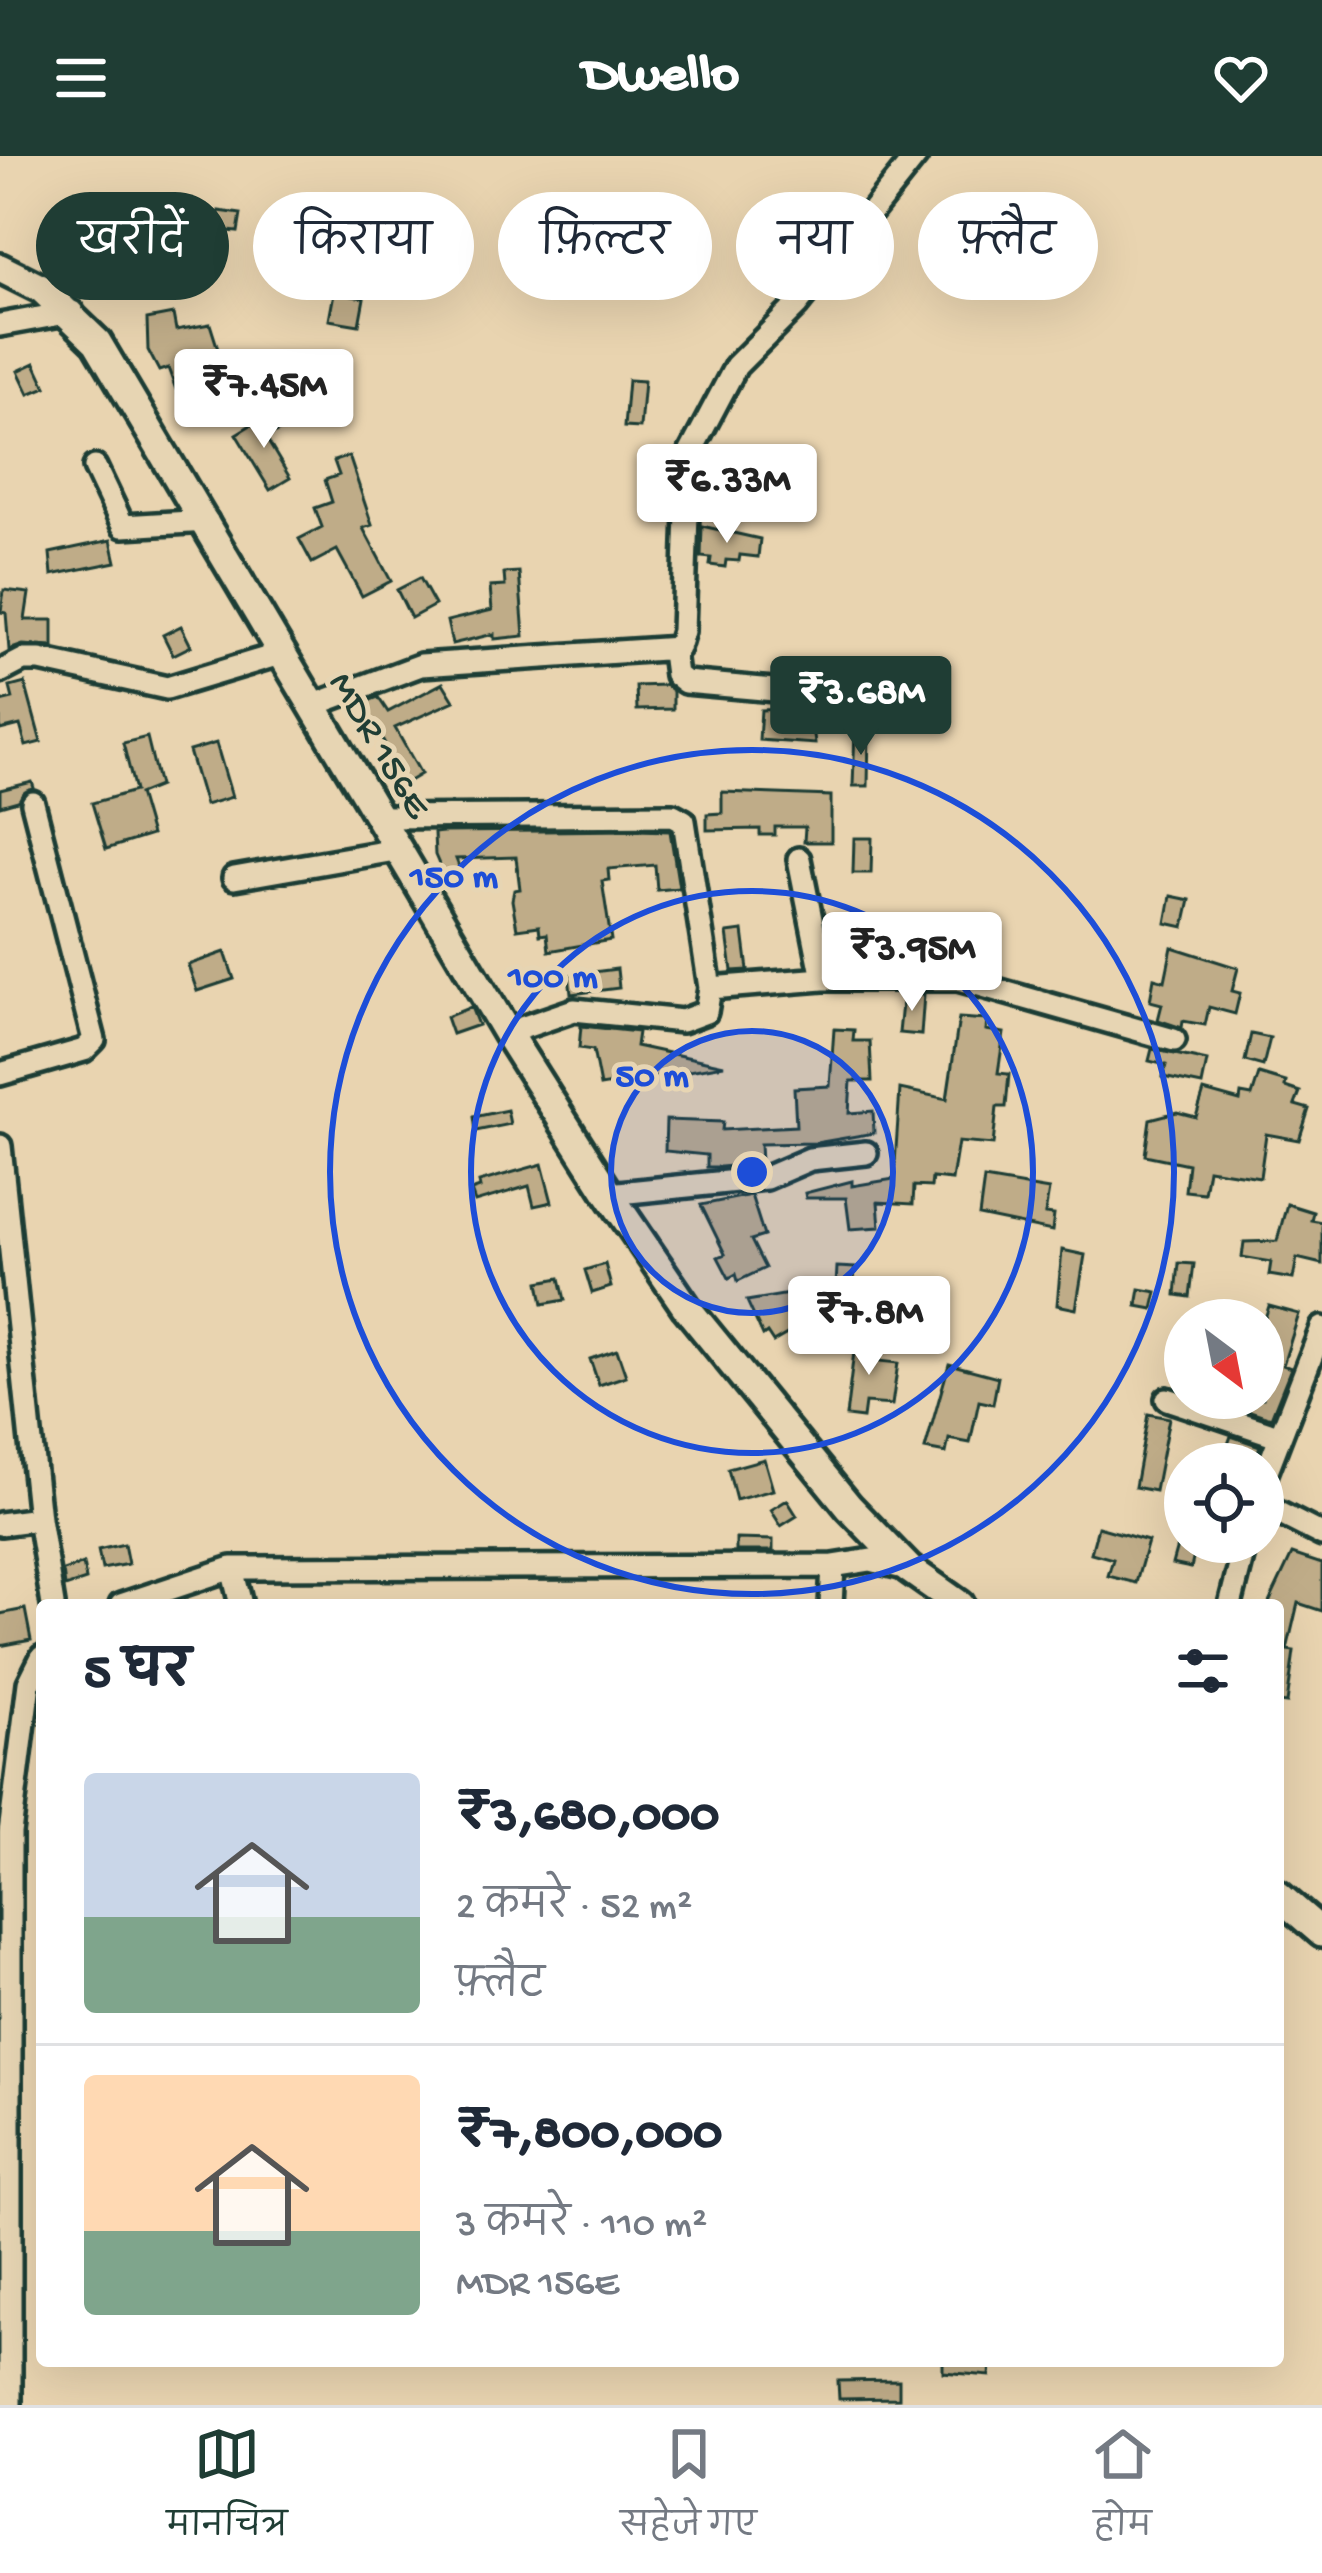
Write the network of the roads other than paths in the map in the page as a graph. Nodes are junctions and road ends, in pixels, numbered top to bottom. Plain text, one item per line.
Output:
1 (916, 156) edge
2 (0, 268) edge
3 (72, 312) junction
4 (0, 325) edge
5 (95, 467) dead end
6 (207, 521) junction
7 (673, 652) junction
8 (283, 653) junction
9 (0, 672) edge
10 (841, 696) dead end
11 (314, 705) junction
12 (33, 803) dead end
13 (382, 818) junction
14 (401, 849) junction
15 (799, 859) dead end
16 (234, 878) dead end
17 (823, 979) junction
18 (710, 988) junction
19 (507, 1033) junction
20 (1174, 1040) dead end
21 (0, 1074) edge
22 (0, 1146) edge
23 (866, 1153) dead end
24 (609, 1194) junction
25 (1322, 1328) edge
26 (1227, 1419) edge
27 (1278, 1436) junction
28 (1276, 1443) edge
29 (1284, 1516) edge
30 (39, 1520) junction
31 (0, 1525) edge
32 (1322, 1535) edge
33 (1241, 1563) edge
34 (832, 1566) junction
35 (232, 1568) junction
36 (909, 1570) junction
37 (52, 1599) edge
38 (139, 1599) edge
39 (240, 1599) edge
40 (831, 1599) edge
41 (951, 1599) edge
42 (1232, 1599) edge
43 (36, 1670) edge
44 (5, 1834) edge
45 (1284, 1899) edge
46 (1322, 1933) edge
47 (10, 2405) edge

1 - 7 street
2 - 3 main road, MDR 156E
3 - 4 street
3 - 6 main road, MDR 156E
5 - 6 street
6 - 8 main road, MDR 156E
7 - 10 street
7 - 11 street
8 - 9 street
8 - 11 main road, MDR 156E
11 - 13 main road, MDR 156E
12 - 21 street
13 - 14 main road, MDR 156E
13 - 18 street
14 - 16 street
14 - 19 main road, MDR 156E
15 - 17 street
17 - 18 street
17 - 20 street
18 - 19 street
19 - 24 main road, MDR 156E
22 - 30 street
23 - 24 street
24 - 36 main road, MDR 156E
25 - 27 street
26 - 27 street
27 - 28 street
29 - 32 street
30 - 31 street
30 - 37 street
33 - 42 street
34 - 35 street
34 - 36 street
34 - 40 street
35 - 38 street
35 - 39 street
36 - 41 main road, MDR 156E
43 - 44 street
44 - 47 street
45 - 46 main road

